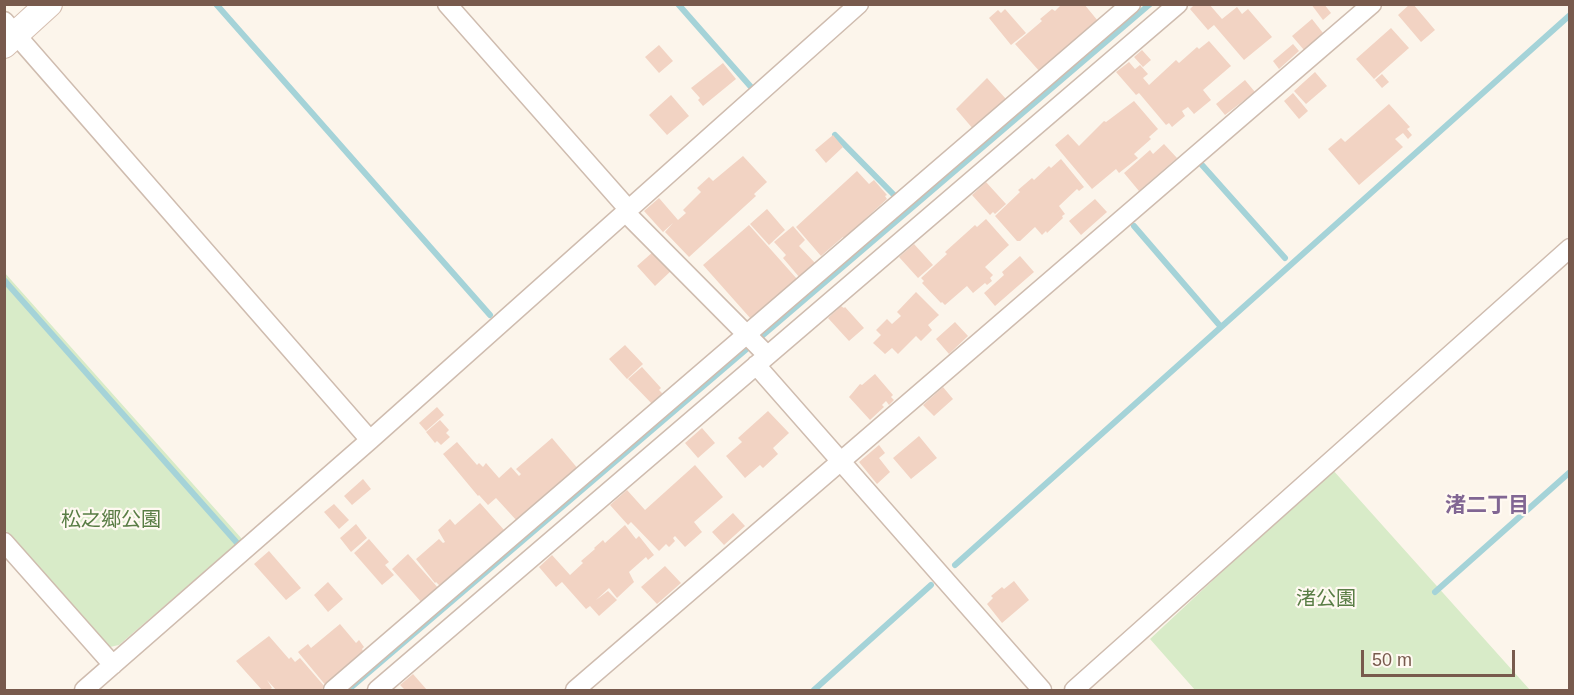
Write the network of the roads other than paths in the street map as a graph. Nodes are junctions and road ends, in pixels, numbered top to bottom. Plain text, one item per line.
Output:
1 (50, 4) edge
2 (447, 4) edge
3 (859, 4) edge
4 (1131, 4) edge
5 (1178, 4) edge
6 (1372, 4) edge
7 (8, 33) edge
8 (627, 211) junction
9 (1569, 248) edge
10 (756, 348) junction
11 (369, 440) junction
12 (841, 461) junction
13 (4, 542) edge
14 (113, 665) junction
15 (84, 690) edge
16 (333, 690) edge
17 (377, 690) edge
18 (575, 690) edge
19 (1042, 690) edge
20 (1074, 690) edge

1 - 7 street
2 - 8 street
3 - 8 street
4 - 10 street
5 - 10 street
6 - 12 street
7 - 11 street
8 - 10 street
8 - 11 street
9 - 20 street
10 - 12 street
10 - 16 street
10 - 17 street
11 - 14 street
12 - 18 street
12 - 19 street
13 - 14 street
14 - 15 street

